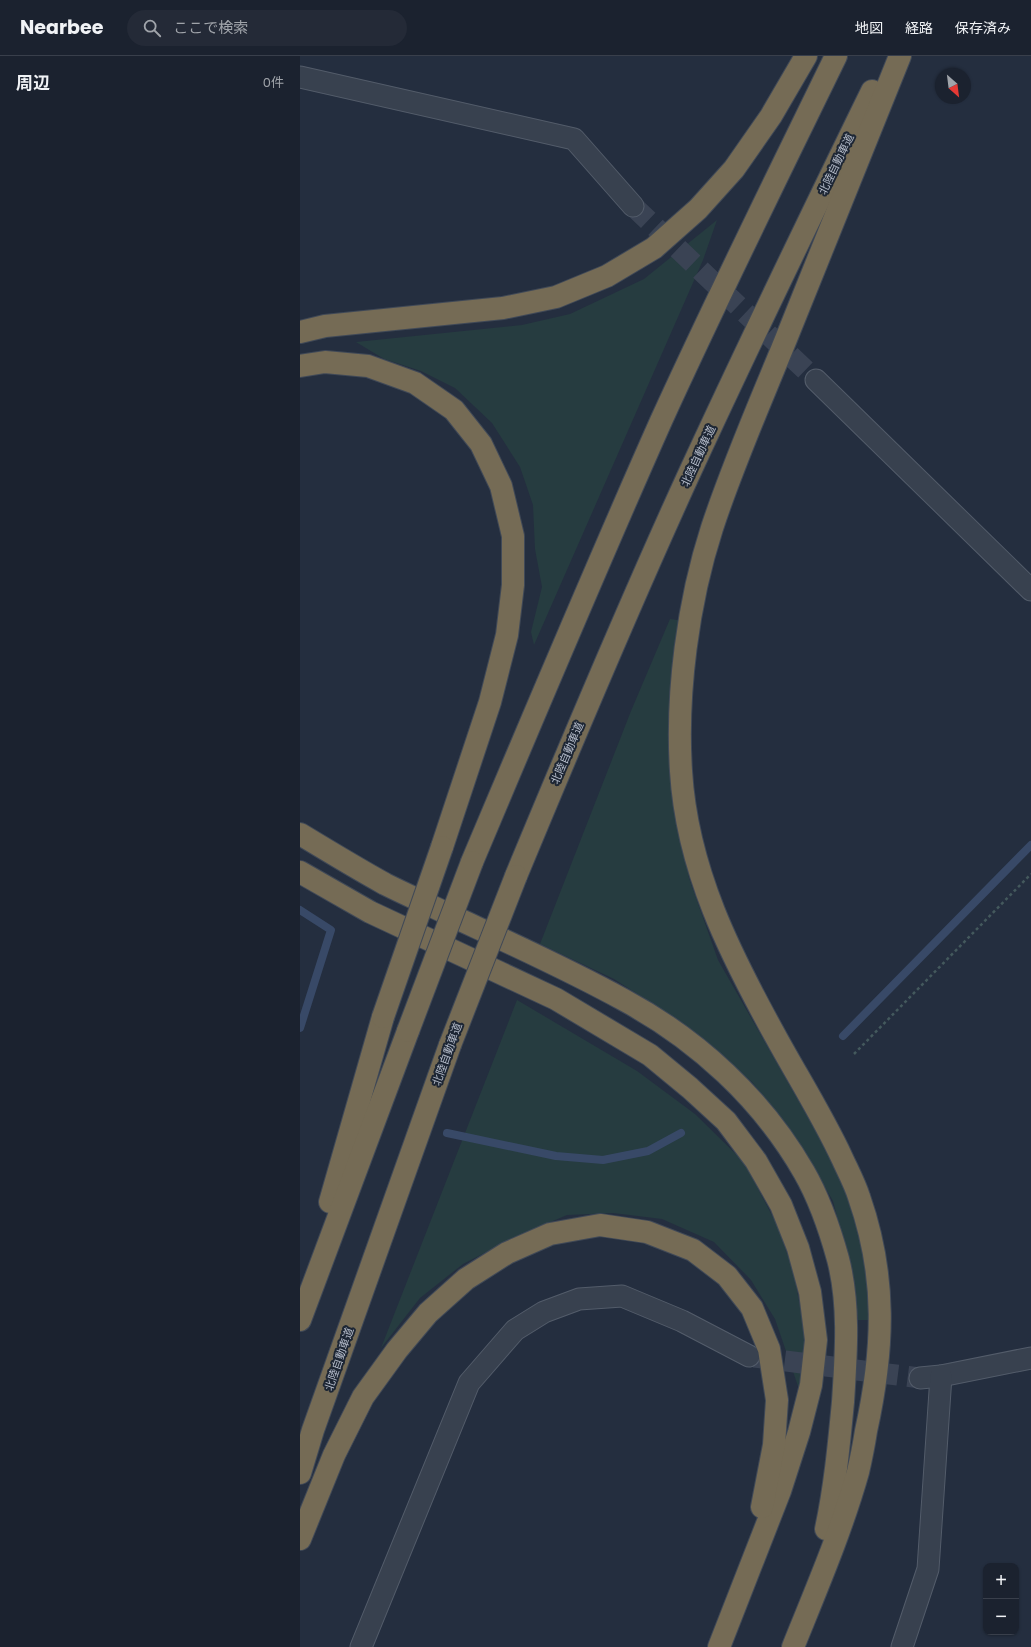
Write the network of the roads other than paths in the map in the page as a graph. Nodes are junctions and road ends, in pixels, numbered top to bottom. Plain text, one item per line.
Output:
1 (806, 56) edge
2 (836, 56) edge
3 (889, 56) edge
4 (900, 56) edge
5 (300, 77) edge
6 (632, 206) tunnel mouth
7 (300, 332) edge
8 (300, 366) edge
9 (816, 380) tunnel mouth
10 (1031, 590) edge
11 (300, 834) edge
12 (300, 872) edge
13 (300, 1306) edge
14 (300, 1320) edge
15 (748, 1356) tunnel mouth
16 (1031, 1358) edge
17 (941, 1376) junction
18 (920, 1378) tunnel mouth
19 (300, 1472) edge
20 (300, 1540) edge
21 (743, 1588) junction
22 (807, 1612) junction
23 (360, 1647) edge
24 (719, 1647) edge
25 (793, 1647) edge
26 (902, 1647) edge

1 - 7 highway
2 - 14 highway, bridge
3 - 19 highway, 北陸自動車道, bridge
4 - 22 highway
5 - 6 street
8 - 13 highway, bridge
9 - 10 street
11 - 22 highway
12 - 21 highway
15 - 23 street
16 - 17 street
17 - 18 street
17 - 26 street
20 - 21 highway
21 - 24 highway
22 - 25 highway

